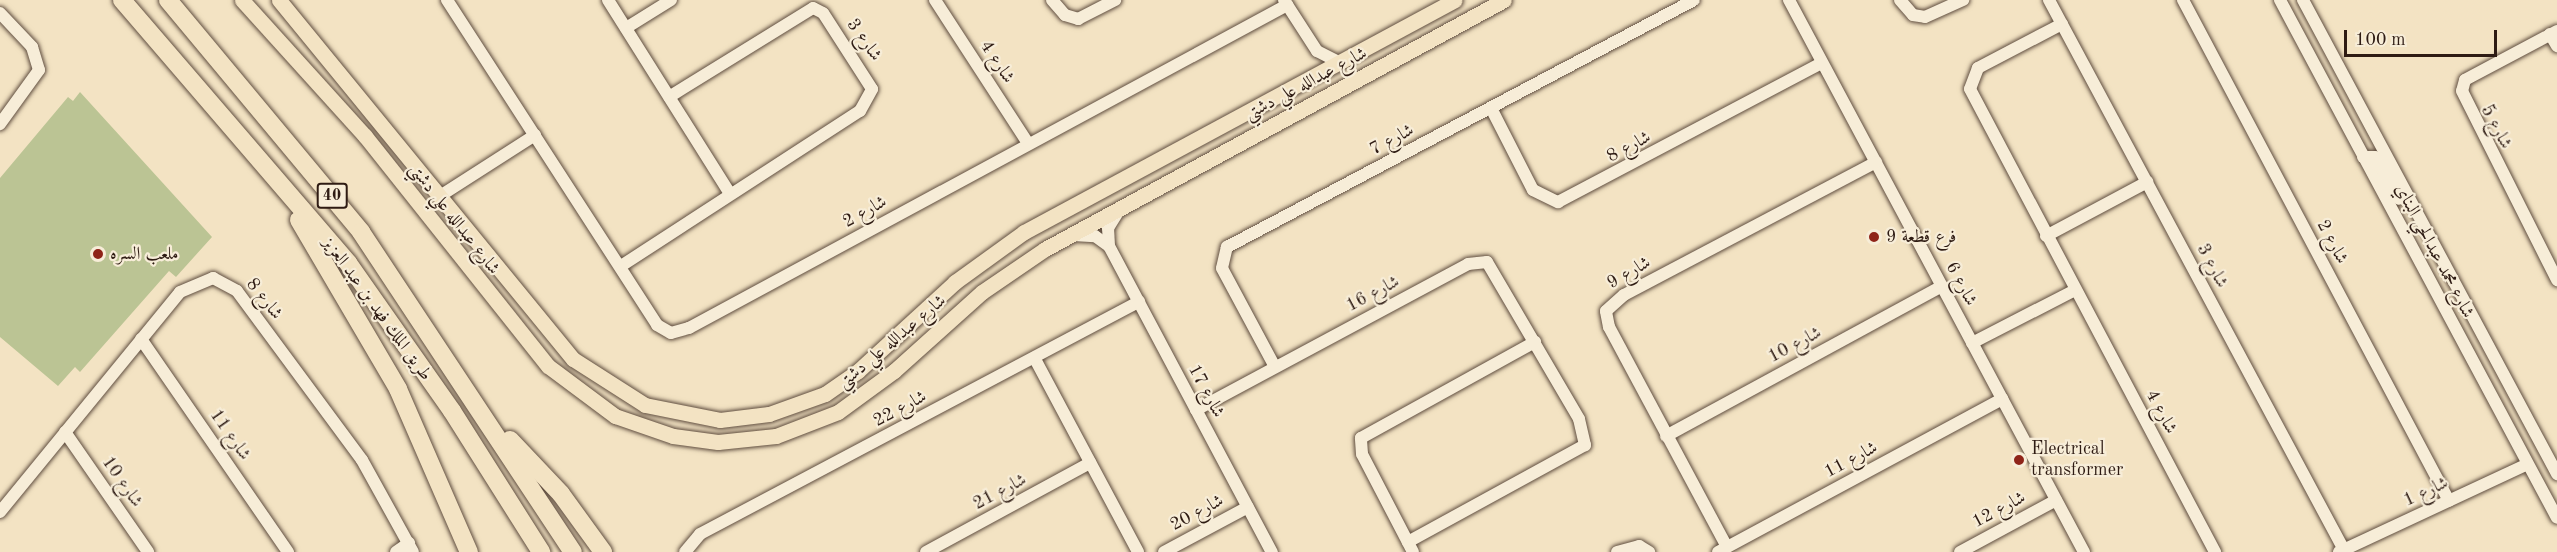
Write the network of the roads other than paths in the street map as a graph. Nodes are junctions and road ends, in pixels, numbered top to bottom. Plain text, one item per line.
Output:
1 (122, 0) edge
2 (168, 0) edge
3 (242, 0) edge
4 (447, 0) edge
5 (608, 0) edge
6 (670, 0) edge
7 (935, 0) edge
8 (1053, 0) edge
9 (1115, 0) edge
10 (1454, 0) edge
11 (1504, 0) edge
12 (1694, 0) edge
13 (1789, 0) edge
14 (1900, 0) edge
15 (1963, 0) edge
16 (2049, 0) edge
17 (2183, 0) edge
18 (2280, 0) edge
19 (2303, 0) edge
20 (284, 1) edge
21 (1286, 2) edge
22 (0, 13) edge
23 (2062, 24) junction
24 (2294, 25) junction
25 (626, 28) junction
26 (271, 31) junction
27 (2554, 32) edge
28 (2557, 46) edge
29 (1317, 51) junction
30 (1340, 62) junction
31 (1822, 63) junction
32 (1314, 76) junction
33 (669, 97) junction
34 (367, 104) junction
35 (1491, 108) junction
36 (0, 124) edge
37 (2372, 131) junction
38 (535, 135) junction
39 (1029, 143) junction
40 (2363, 157) junction
41 (1876, 162) junction
42 (2147, 182) junction
43 (277, 183) junction
44 (730, 194) junction
45 (440, 196) junction
46 (1127, 203) junction
47 (419, 204) junction
48 (2423, 227) junction
49 (1024, 232) junction
50 (2046, 236) junction
51 (1060, 239) junction
52 (1109, 246) junction
53 (621, 266) junction
54 (2557, 280) edge
55 (1942, 286) junction
56 (2074, 290) junction
57 (519, 299) junction
58 (1139, 302) junction
59 (968, 304) junction
60 (141, 339) junction
61 (1535, 342) junction
62 (1972, 343) junction
63 (1035, 359) junction
64 (1275, 367) junction
65 (2002, 399) junction
66 (478, 405) junction
67 (1196, 410) junction
68 (65, 432) junction
69 (1666, 436) junction
70 (2552, 452) edge
71 (1090, 464) junction
72 (2528, 464) junction
73 (2557, 474) edge
74 (2056, 500) junction
75 (2449, 501) junction
76 (1248, 507) junction
77 (0, 512) edge
78 (2557, 518) edge
79 (411, 547) edge
80 (1410, 547) edge
81 (1722, 550) edge
82 (2342, 551) edge
83 (148, 552) edge
84 (288, 552) edge
85 (396, 552) edge
86 (470, 552) edge
87 (541, 552) edge
88 (573, 552) edge
89 (603, 552) edge
90 (685, 552) edge
91 (926, 552) edge
92 (1138, 552) edge
93 (1164, 552) edge
94 (1272, 552) edge
95 (1617, 552) edge
96 (1649, 552) edge
97 (1960, 552) edge
98 (2084, 552) edge
99 (2215, 552) edge

1 - 43 highway, طريق الملك فهد بن عبد العزيز / 40
2 - 66 highway, طريق الملك فهد بن عبد العزيز / 40
3 - 26 main road, شارع عبدالله علي دشتي
4 - 38 street, شارع 2
5 - 25 street
6 - 25 street
7 - 39 street, شارع 4
8 - 9 street
10 - 30 main road, شارع عبدالله علي دشتي
11 - 46 main road, شارع عبدالله علي دشتي
12 - 35 street, شارع 7
13 - 31 street, شارع 6
14 - 15 street
16 - 23 street, شارع 3
17 - 75 street, شارع 2
18 - 24 street, شارع محمد عبدالحي البناي
19 - 37 street, شارع محمد عبدالحي البناي
20 - 34 main road, شارع عبدالله علي دشتي
21 - 29 street
21 - 39 street, شارع 2
22 - 36 street
23 - 42 street, شارع 3
23 - 50 street, شارع 4
24 - 37 street
24 - 40 street, شارع محمد عبدالحي البناي
25 - 33 street
26 - 34 main road
26 - 47 main road, شارع عبدالله علي دشتي
27 - 28 street
27 - 54 street, شارع 5
29 - 30 street
29 - 32 street
30 - 32 main road, شارع عبدالله علي دشتي
31 - 35 street, شارع 8
31 - 41 street, شارع 6
32 - 49 main road, شارع عبدالله علي دشتي
33 - 44 street
33 - 44 street, شارع 3
34 - 45 main road, شارع عبدالله علي دشتي
35 - 64 street, شارع 7
37 - 48 street, شارع محمد عبدالحي البناي
38 - 45 street
38 - 53 street, شارع 2
39 - 53 street, شارع 2
40 - 48 street
40 - 72 street, شارع محمد عبدالحي البناي
41 - 55 street, شارع 6
41 - 69 street, شارع 9
42 - 50 street
42 - 82 street, شارع 3
43 - 86 highway
43 - 87 highway, طريق الملك فهد بن عبد العزيز / 40
44 - 53 street, شارع 3
45 - 57 main road, شارع عبدالله علي دشتي
46 - 51 main road, شارع عبدالله علي دشتي
46 - 52 street
47 - 57 main road
47 - 59 main road, شارع عبدالله علي دشتي
48 - 70 street, شارع محمد عبدالحي البناي
49 - 57 main road, شارع عبدالله علي دشتي
49 - 59 main road
50 - 56 street, شارع 4
51 - 52 street
51 - 59 main road, شارع عبدالله علي دشتي
52 - 58 street, شارع 17
55 - 62 street, شارع 6
55 - 69 street, شارع 10
56 - 62 street
56 - 99 street, شارع 4
58 - 63 street, شارع 22
58 - 67 street, شارع 17
60 - 68 street, شارع 8
60 - 79 street, شارع 8
60 - 84 street, شارع 11
61 - 64 street, شارع 16
61 - 80 street, شارع 16
61 - 80 street, شارع 16
62 - 65 street, شارع 6
63 - 71 street
63 - 90 street, شارع 22
64 - 67 street, شارع 16
65 - 74 street, شارع 6
65 - 81 street, شارع 11
66 - 88 highway, طريق الملك فهد بن عبد العزيز / 40
66 - 89 highway
67 - 76 street, شارع 17
68 - 77 street, شارع 8
68 - 83 street, شارع 10
69 - 81 street, شارع 9
70 - 73 street, شارع محمد عبدالحي البناي
71 - 91 street, شارع 21
71 - 92 street
72 - 75 street, شارع 1
72 - 78 street, شارع محمد عبدالحي البناي
74 - 97 street, شارع 12
74 - 98 street, شارع 6
75 - 82 street, شارع 1
76 - 93 street, شارع 20
76 - 94 street, شارع 17
79 - 85 street, شارع 8
95 - 96 street

